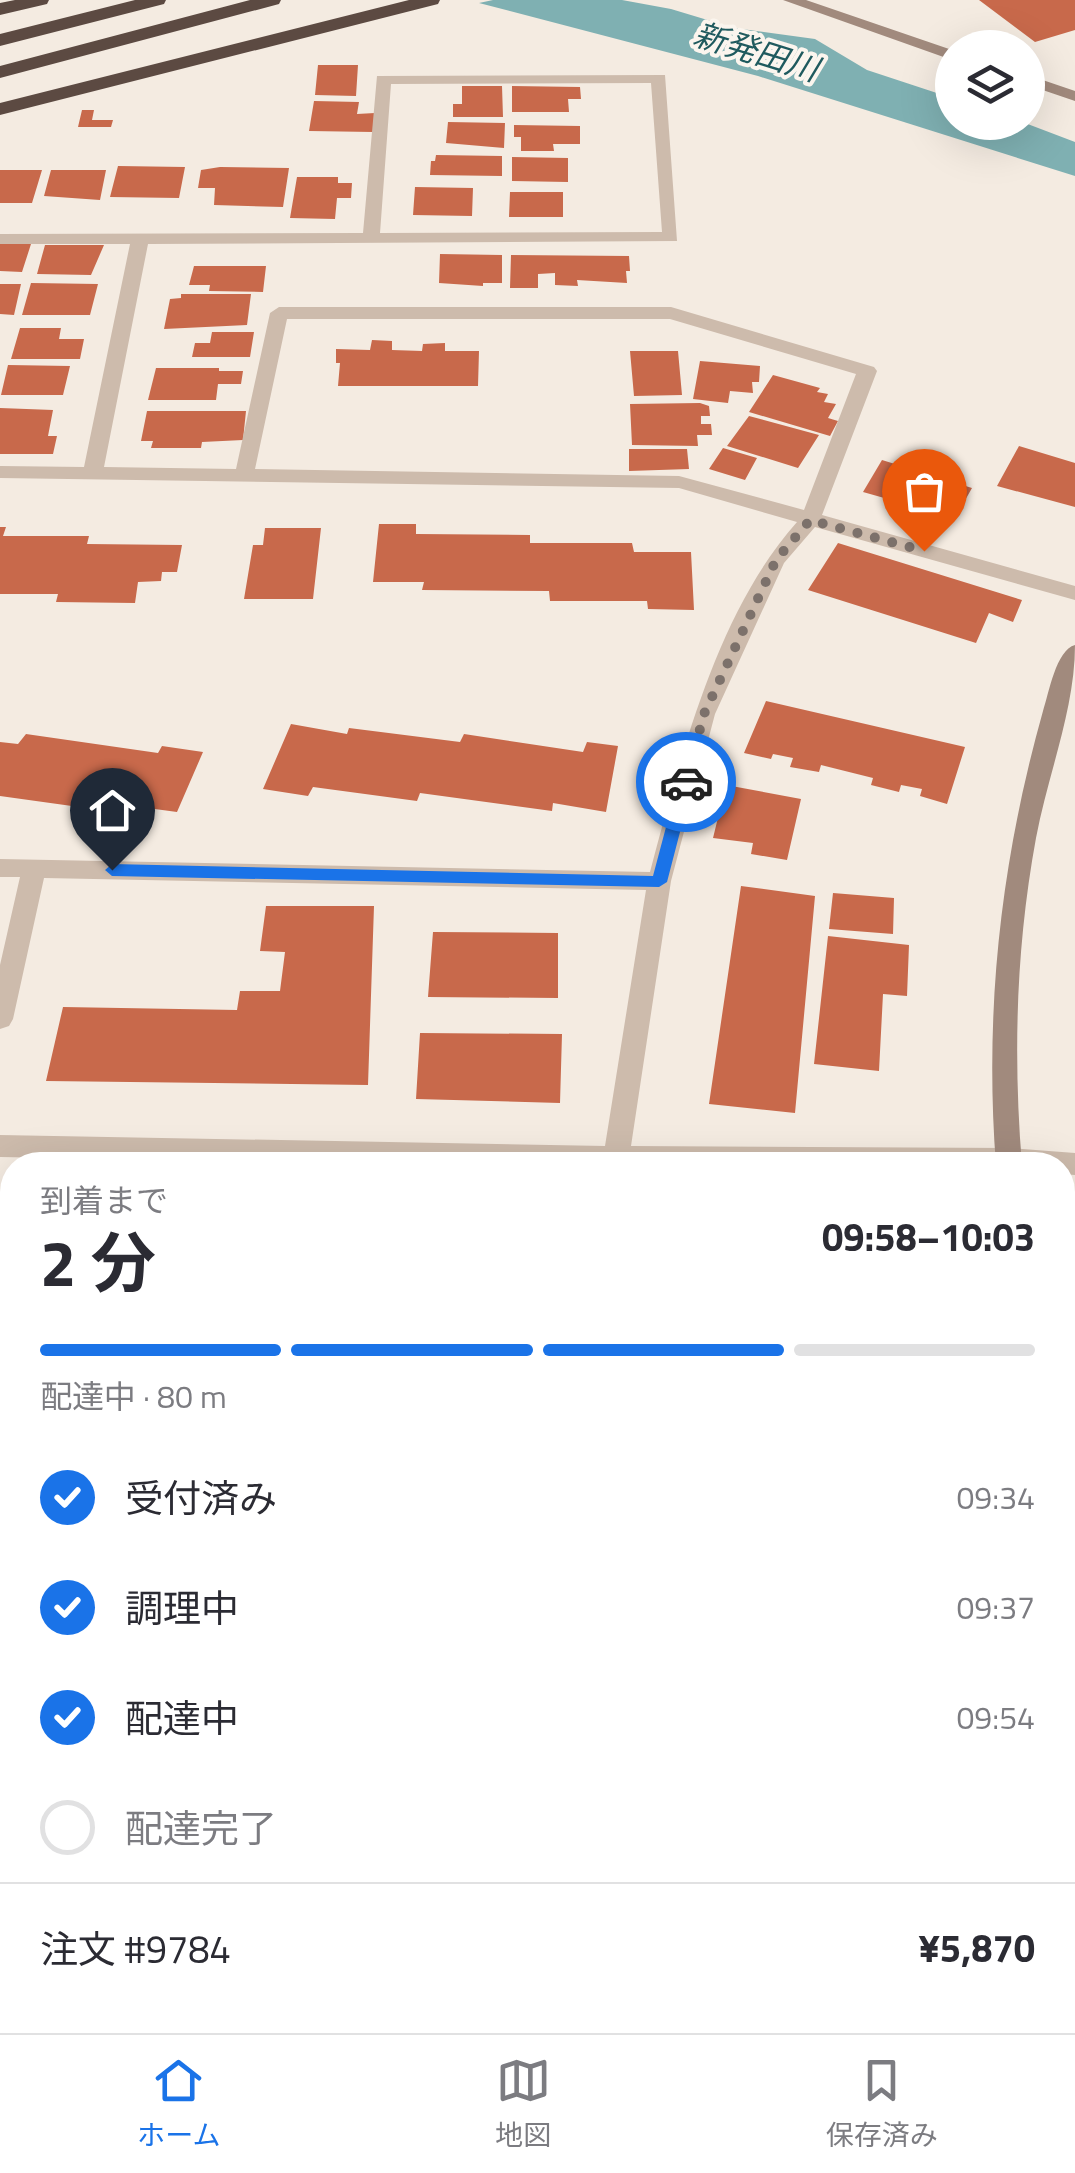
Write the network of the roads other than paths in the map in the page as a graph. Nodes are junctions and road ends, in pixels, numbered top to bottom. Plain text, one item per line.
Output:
1 (40, 0) edge
2 (157, 0) edge
3 (272, 0) edge
4 (431, 0) edge
5 (801, 1) edge
6 (0, 10) edge
7 (0, 40) edge
8 (935, 49) edge
9 (0, 72) edge
10 (1045, 86) edge
11 (1075, 96) edge
12 (0, 109) edge
13 (371, 238) junction
14 (0, 239) edge
15 (140, 239) junction
16 (0, 472) edge
17 (93, 474) junction
18 (244, 476) junction
19 (810, 520) junction
20 (1075, 593) edge
21 (1075, 652) edge
22 (0, 868) edge
23 (34, 869) junction
24 (659, 882) junction
25 (0, 1019) edge
26 (0, 1146) edge
27 (246, 1152) edge
28 (616, 1152) edge
29 (1009, 1152) edge

1 - 6 highway
2 - 7 highway
3 - 9 highway
4 - 12 highway
5 - 8 street
10 - 11 street
13 - 13 street
13 - 15 street
14 - 15 street
15 - 17 street
16 - 17 street
17 - 18 street
18 - 19 street
18 - 19 street
19 - 20 street
19 - 24 street
21 - 29 street
22 - 23 street
23 - 24 street
23 - 25 street
24 - 28 street
26 - 27 street

